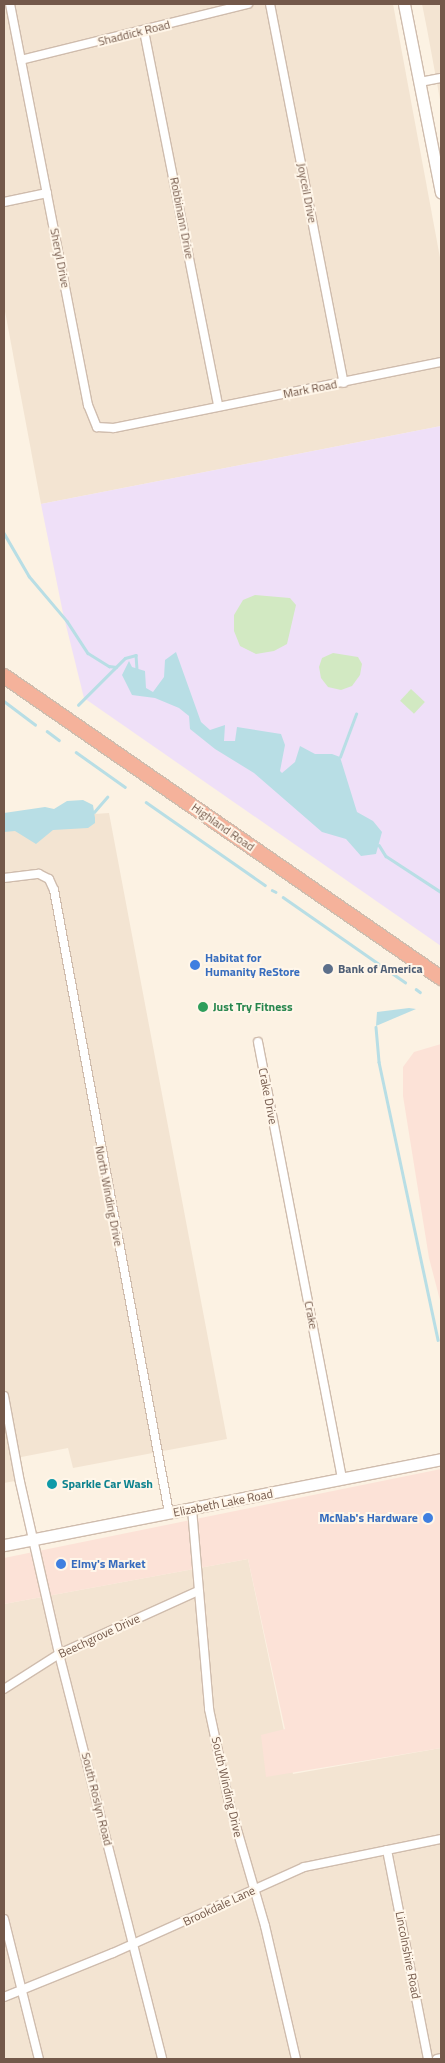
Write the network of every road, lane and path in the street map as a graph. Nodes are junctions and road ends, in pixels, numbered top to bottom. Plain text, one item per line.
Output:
1 (10, 4) edge
2 (248, 4) edge
3 (270, 4) edge
4 (404, 4) edge
5 (144, 31) junction
6 (21, 60) junction
7 (441, 78) edge
8 (420, 82) junction
9 (441, 192) edge
10 (48, 193) junction
11 (4, 202) edge
12 (441, 362) edge
13 (344, 383) junction
14 (218, 406) junction
15 (179, 414) joint
16 (4, 676) edge
17 (4, 878) edge
18 (441, 978) edge
19 (258, 1042) dead end
20 (279, 1150) joint
21 (4, 1396) edge
22 (441, 1459) edge
23 (342, 1479) junction
24 (192, 1509) junction
25 (169, 1513) junction
26 (32, 1539) junction
27 (4, 1545) edge
28 (198, 1590) junction
29 (59, 1654) junction
30 (4, 1689) edge
31 (441, 1840) edge
32 (387, 1850) junction
33 (254, 1889) junction
34 (4, 1919) edge
35 (133, 1944) junction
36 (23, 1990) junction
37 (4, 1997) edge
38 (441, 2058) edge
39 (39, 2059) edge
40 (162, 2059) edge
41 (296, 2059) edge
42 (428, 2059) edge
43 (437, 2059) edge

1 - 6 street, Sheryl Drive
2 - 5 street, Shaddick Road
3 - 13 street, Joyceil Drive
4 - 8 main road
5 - 6 street, Shaddick Road
5 - 14 street, Robbinann Drive
6 - 10 street, Sheryl Drive
7 - 8 street
8 - 9 main road
10 - 11 street
10 - 15 street, Sheryl Drive
12 - 13 street, Mark Road
13 - 14 street, Mark Road
14 - 15 street, Mark Road
16 - 18 highway, Highland Road
17 - 25 street, North Winding Drive
19 - 20 street, Crake Drive
20 - 23 street, Crake
21 - 26 street, South Roslyn Road
22 - 23 main road, Elizabeth Lake Road
23 - 24 main road, Elizabeth Lake Road
24 - 25 main road, Elizabeth Lake Road
24 - 28 street, South Winding Drive
25 - 26 main road, Elizabeth Lake Road
26 - 27 main road, Elizabeth Lake Road
26 - 29 street, South Roslyn Road
28 - 29 street, Beechgrove Drive
28 - 33 street, South Winding Drive
29 - 30 street, Beechgrove Drive
29 - 35 street, South Roslyn Road
31 - 32 street, Brookdale Lane
32 - 33 street, Brookdale Lane
32 - 42 street, Lincolnshire Road
33 - 35 street, Brookdale Lane
33 - 41 street, South Winding Drive
34 - 36 street
35 - 36 street, Brookdale Lane
35 - 40 street, South Roslyn Road
36 - 37 street, Brookdale Lane
36 - 39 street
38 - 43 street

